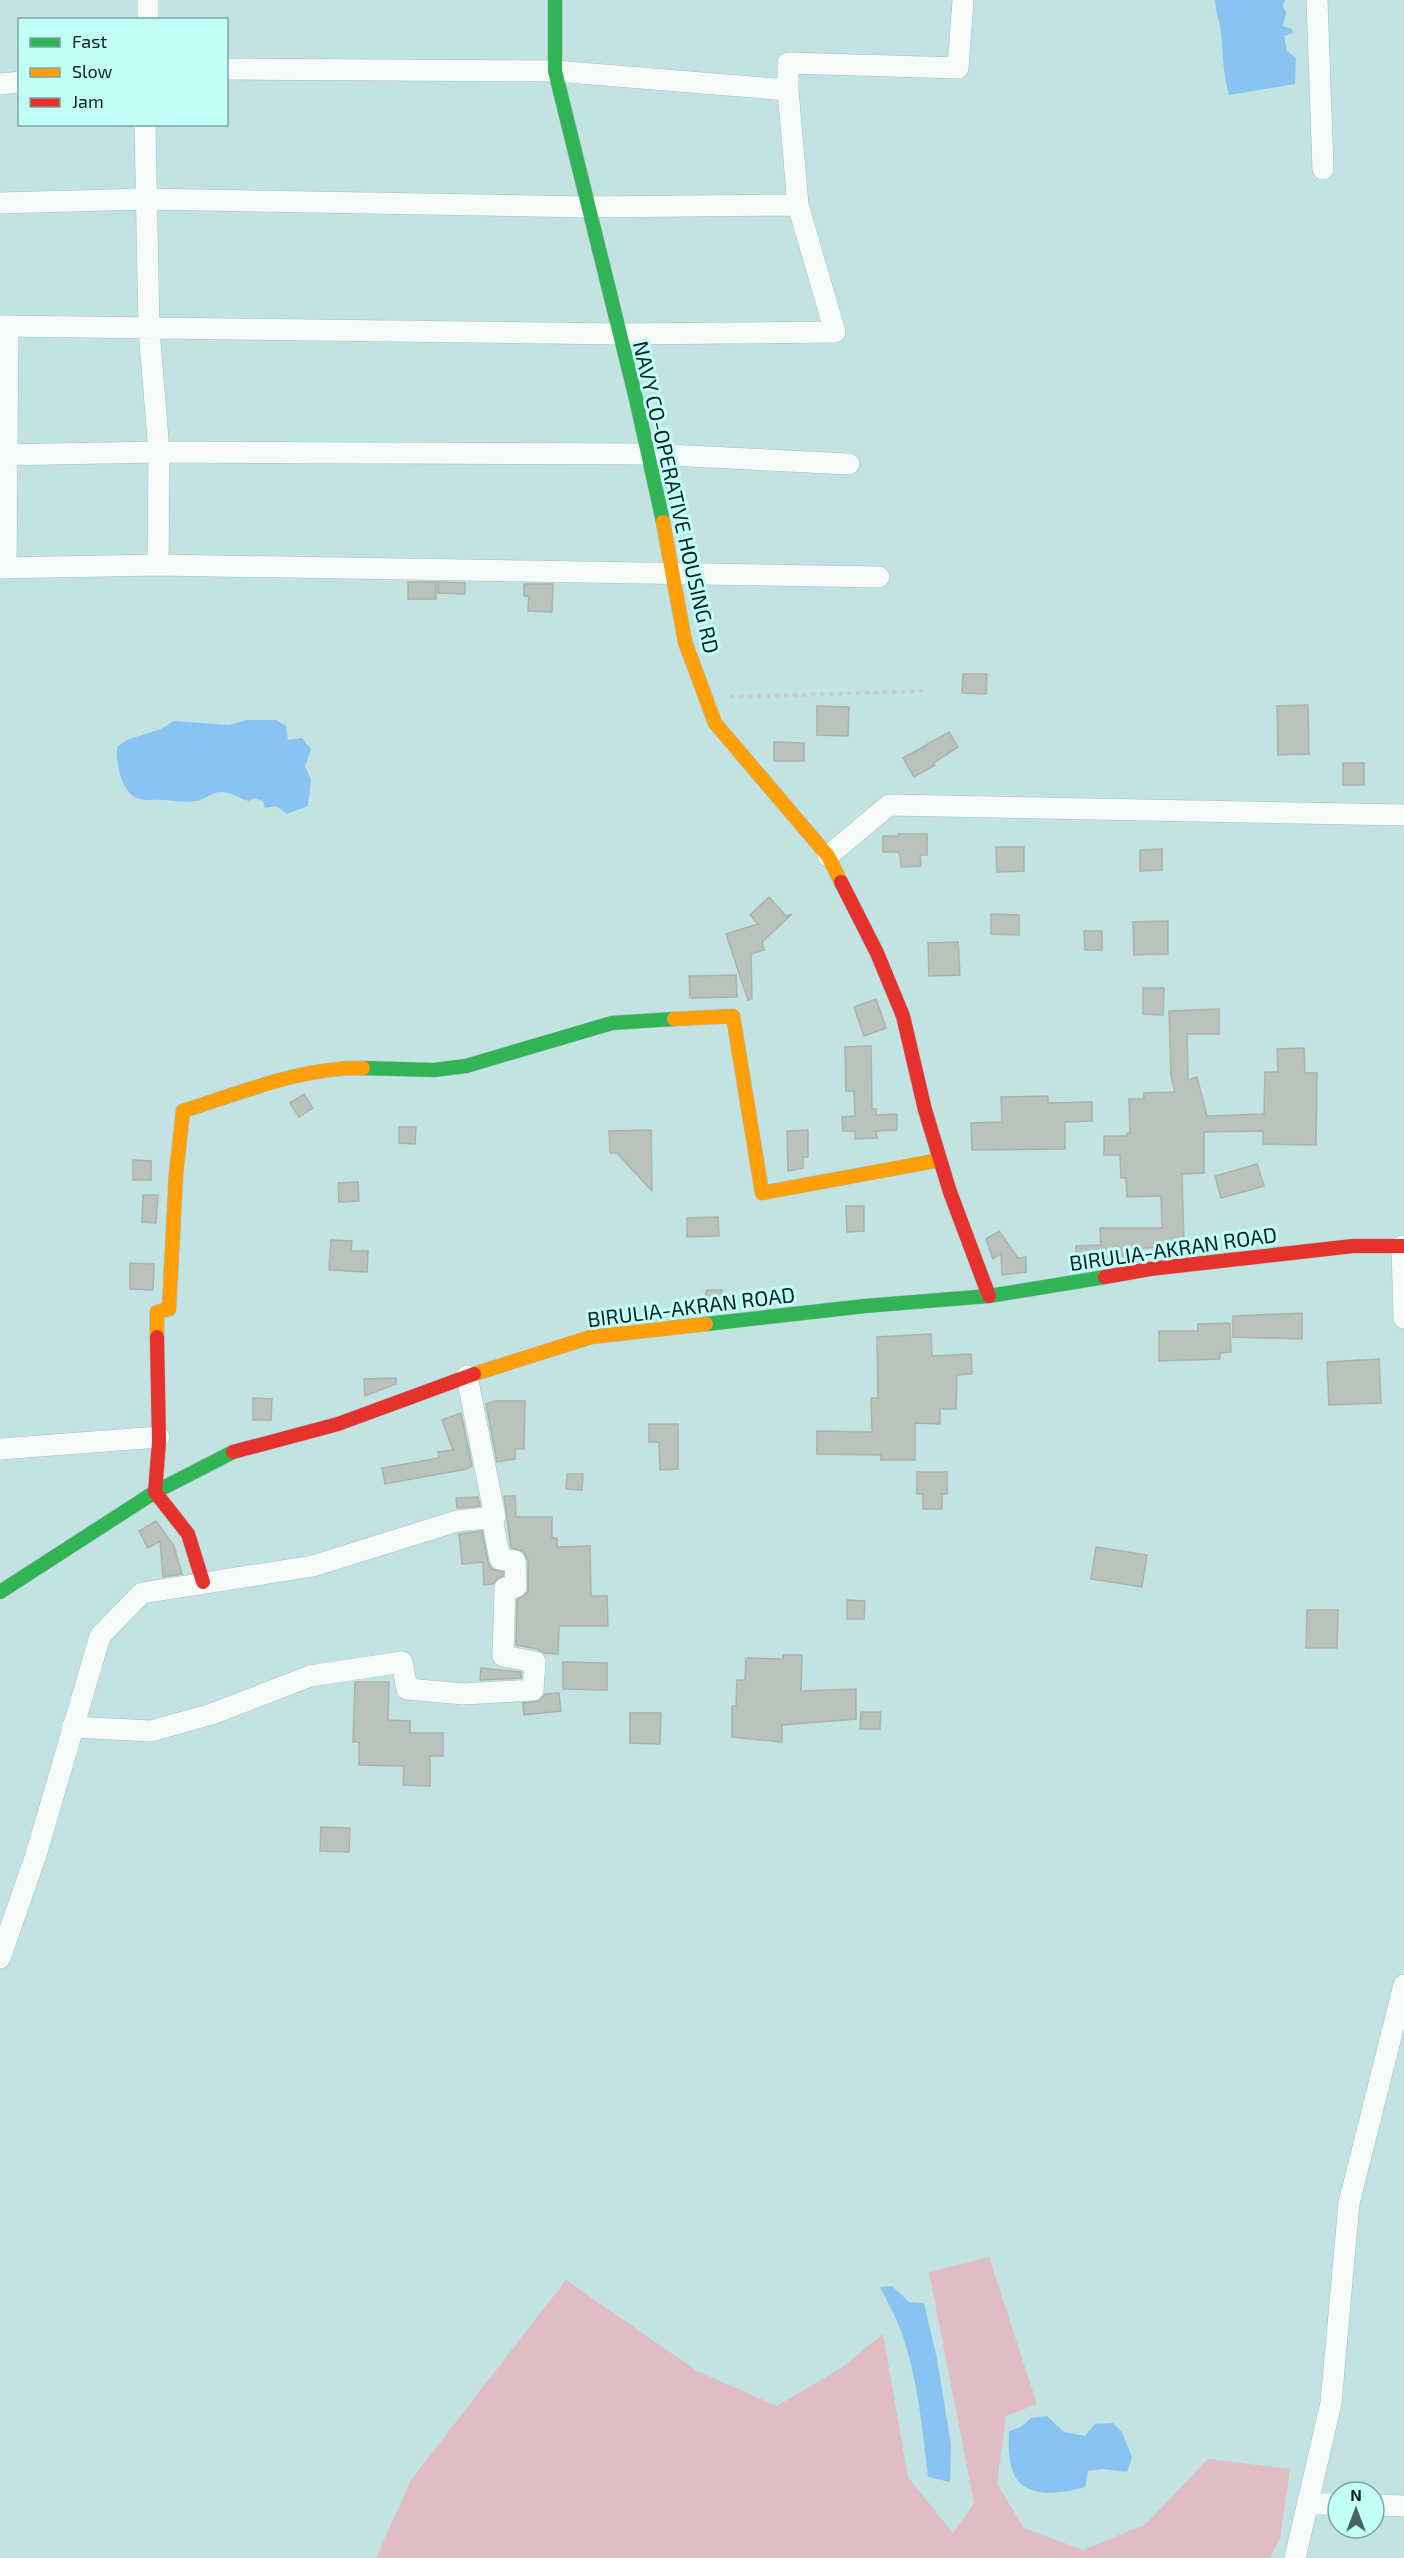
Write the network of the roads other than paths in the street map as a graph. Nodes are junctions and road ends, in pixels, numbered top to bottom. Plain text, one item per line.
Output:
1 (148, 0) edge
2 (555, 0) edge
3 (963, 0) edge
4 (1317, 0) edge
5 (148, 18) edge
6 (228, 69) edge
7 (555, 71) junction
8 (18, 82) edge
9 (0, 84) edge
10 (788, 90) junction
11 (145, 126) edge
12 (1323, 169) dead end
13 (145, 199) junction
14 (0, 202) edge
15 (798, 205) junction
16 (588, 207) junction
17 (4, 326) edge
18 (149, 329) junction
19 (619, 334) junction
20 (159, 452) junction
21 (648, 454) junction
22 (3, 455) edge
23 (849, 464) dead end
24 (158, 566) junction
25 (3, 568) edge
26 (673, 575) junction
27 (879, 577) dead end
28 (1404, 815) edge
29 (828, 856) junction
30 (940, 1160) junction
31 (1403, 1246) edge
32 (989, 1296) junction
33 (1404, 1318) edge
34 (467, 1376) junction
35 (159, 1437) junction
36 (0, 1449) edge
37 (155, 1492) junction
38 (492, 1518) junction
39 (202, 1582) junction
40 (0, 1592) edge
41 (72, 1728) junction
42 (0, 1958) edge
43 (1404, 1985) edge
44 (1308, 2504) junction
45 (1326, 2504) edge
46 (1386, 2505) edge
47 (1404, 2506) edge
48 (1296, 2558) edge

1 - 5 street
2 - 7 street, NAVY CO-OPERATIVE HOUSING RD
3 - 10 street
4 - 12 street
6 - 7 street
7 - 10 street
7 - 16 street, NAVY CO-OPERATIVE HOUSING RD
8 - 9 street
10 - 15 street
11 - 13 street
13 - 14 street
13 - 16 street
13 - 18 street
15 - 16 street
15 - 19 street
16 - 19 street, NAVY CO-OPERATIVE HOUSING RD
17 - 18 street
17 - 22 street
18 - 19 street
18 - 20 street
19 - 21 street, NAVY CO-OPERATIVE HOUSING RD
20 - 21 street
20 - 22 street
20 - 24 street
21 - 23 street
21 - 26 street, NAVY CO-OPERATIVE HOUSING RD
22 - 25 street
24 - 25 street
24 - 26 street
26 - 27 street
26 - 29 street, NAVY CO-OPERATIVE HOUSING RD
28 - 29 street
29 - 30 street, NAVY CO-OPERATIVE HOUSING RD
30 - 32 street, NAVY CO-OPERATIVE HOUSING RD
30 - 35 street
31 - 32 street, BIRULIA-AKRAN ROAD
31 - 33 street
32 - 34 street, BIRULIA-AKRAN ROAD
34 - 37 street, BIRULIA-AKRAN ROAD
34 - 38 street
35 - 36 street
35 - 37 street
37 - 39 street
37 - 40 street, BIRULIA-AKRAN ROAD
38 - 39 street
38 - 41 street
39 - 41 street
41 - 42 street
43 - 44 street
44 - 45 street
44 - 48 street
46 - 47 street

